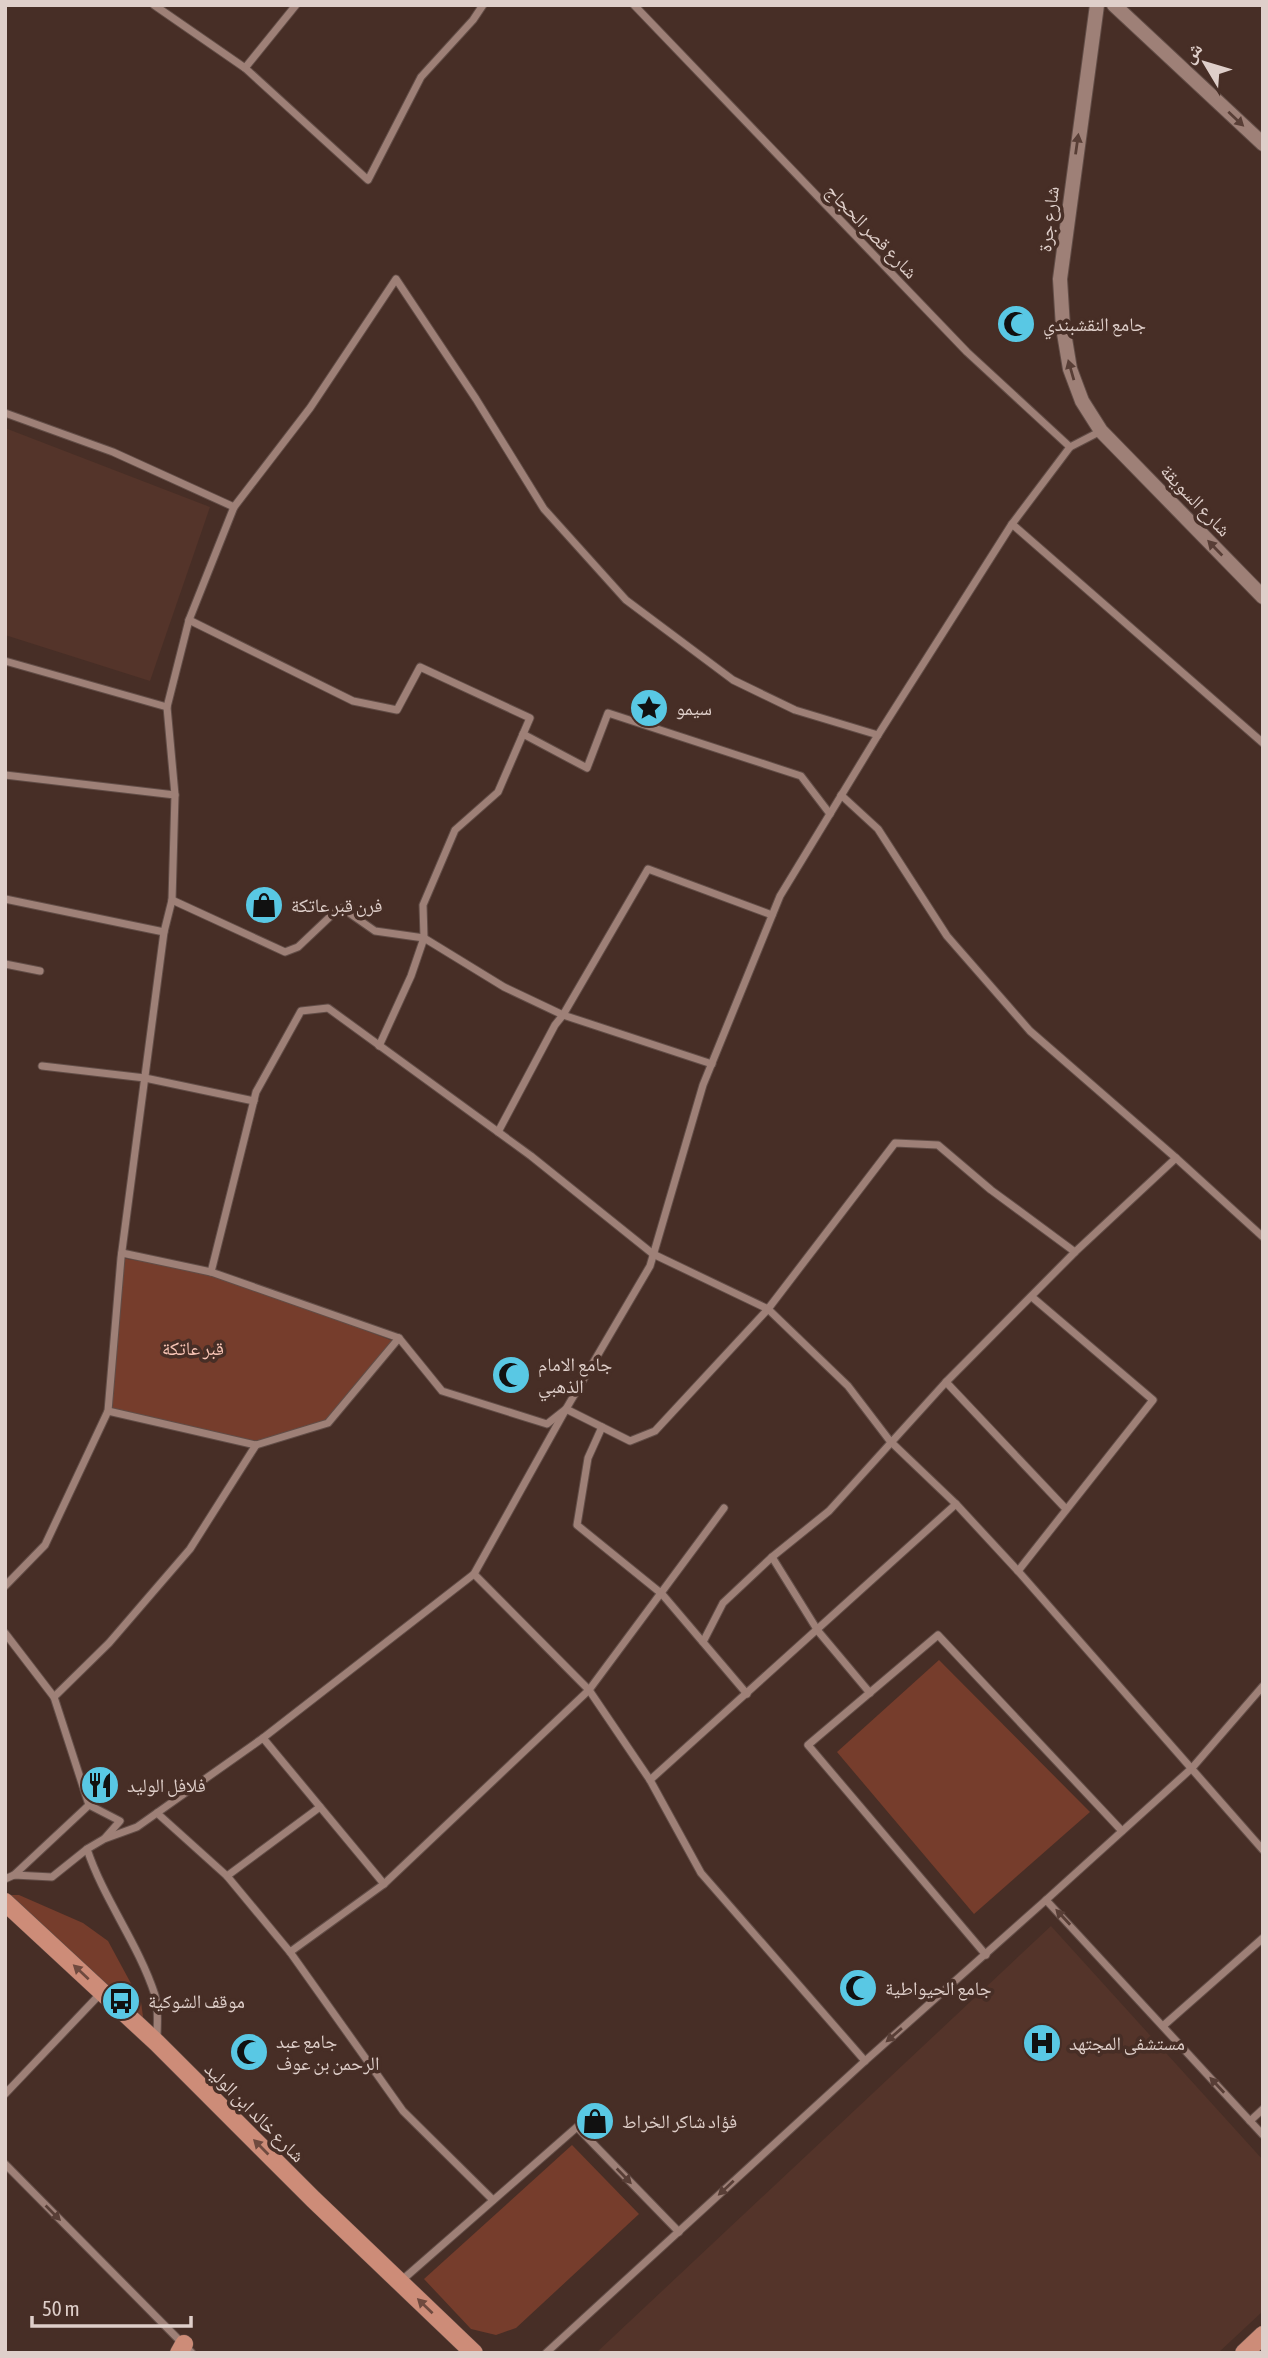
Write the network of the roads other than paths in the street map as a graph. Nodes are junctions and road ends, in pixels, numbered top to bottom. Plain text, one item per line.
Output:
1 (154, 5) edge
2 (296, 5) edge
3 (483, 5) edge
4 (634, 5) edge
5 (1097, 5) edge
6 (1114, 5) edge
7 (245, 68) junction
8 (1263, 144) edge
9 (5, 413) edge
10 (1101, 431) junction
11 (1070, 447) junction
12 (234, 507) junction
13 (1012, 524) junction
14 (1263, 597) edge
15 (189, 620) junction
16 (5, 661) edge
17 (167, 707) junction
18 (523, 734) junction
19 (878, 734) junction
20 (1263, 743) edge
21 (5, 775) edge
22 (175, 795) junction
23 (841, 795) junction
24 (830, 814) junction
25 (5, 899) edge
26 (172, 900) junction
27 (772, 915) junction
28 (164, 932) junction
29 (424, 938) junction
30 (5, 964) edge
31 (40, 971) dead end
32 (563, 1015) junction
33 (379, 1046) junction
34 (712, 1065) junction
35 (42, 1066) dead end
36 (145, 1078) junction
37 (254, 1101) junction
38 (498, 1132) junction
39 (1176, 1158) junction
40 (1263, 1237) edge
41 (1075, 1252) junction
42 (122, 1253) junction
43 (653, 1254) junction
44 (211, 1272) junction
45 (1032, 1297) junction
46 (768, 1309) junction
47 (399, 1338) junction
48 (946, 1382) junction
49 (565, 1409) junction
50 (108, 1411) junction
51 (602, 1427) junction
52 (890, 1441) junction
53 (257, 1446) junction
54 (956, 1504) junction
55 (724, 1508) dead end
56 (1066, 1509) junction
57 (772, 1557) junction
58 (5, 1571) edge
59 (1018, 1571) junction
60 (474, 1574) junction
61 (8, 1583) edge
62 (662, 1594) junction
63 (818, 1631) junction
64 (5, 1633) edge
65 (703, 1642) junction
66 (1263, 1686) edge
67 (589, 1690) junction
68 (870, 1693) junction
69 (747, 1694) junction
70 (54, 1697) junction
71 (263, 1738) junction
72 (1192, 1768) junction
73 (650, 1780) junction
74 (89, 1805) junction
75 (320, 1807) junction
76 (157, 1813) junction
77 (1122, 1831) junction
78 (104, 1839) junction
79 (87, 1849) junction
80 (1263, 1850) edge
81 (14, 1875) junction
82 (227, 1876) junction
83 (5, 1879) edge
84 (384, 1884) junction
85 (1046, 1900) junction
86 (5, 1902) edge
87 (1263, 1938) edge
88 (290, 1952) junction
89 (986, 1955) junction
90 (102, 1992) junction
91 (1163, 2026) junction
92 (158, 2043) junction
93 (865, 2061) junction
94 (5, 2094) edge
95 (1263, 2109) edge
96 (1250, 2121) junction
97 (1263, 2135) edge
98 (5, 2164) edge
99 (493, 2200) junction
100 (679, 2232) junction
101 (400, 2282) junction
102 (1263, 2335) edge
103 (185, 2350) edge
104 (474, 2353) edge
105 (546, 2353) edge
106 (1244, 2353) edge

1 - 7 street
2 - 7 street
3 - 7 street
4 - 11 street, شارع قصر الحجاج
10 -> 5 street, شارع جرة
6 -> 8 street
9 - 12 street
10 - 11 street
14 -> 10 street, شارع السويقة
11 - 13 street
12 - 15 street
12 - 19 street
13 - 19 street
13 - 20 street
15 - 17 street
15 - 18 street
16 - 17 street
17 - 22 street
18 - 24 street
18 - 29 street
19 - 23 street
21 - 22 street
22 - 26 street
23 - 24 street
23 - 39 street
24 - 27 street
25 - 28 street
26 - 28 street
26 - 29 street
27 - 32 street
27 - 34 street
28 - 36 street
29 - 32 street
29 - 33 street
30 - 31 street
32 - 34 street
32 - 38 street
33 - 37 street
33 - 38 street
34 - 43 street
35 - 36 street
36 - 37 street
36 - 42 street
37 - 44 street
38 - 43 street
39 - 40 street
39 - 41 street
41 - 45 street
41 - 46 street
42 - 44 street
42 - 50 street
43 - 46 street
43 - 49 street
44 - 47 street
45 - 48 street
45 - 56 street
46 - 51 street
46 - 52 street
47 - 49 street
47 - 53 street
48 - 52 street
48 - 56 street
49 - 51 street
49 - 60 street
50 - 53 street
50 - 61 street
51 - 62 street
52 - 54 street
52 - 57 street
53 - 70 street
54 - 59 street
54 - 63 street
55 - 62 street
56 - 59 street
57 - 63 street
57 - 65 street
58 - 61 street
59 - 72 street
60 - 67 street
60 - 71 street
62 - 65 street
62 - 67 street
63 - 68 street
63 - 69 street
64 - 70 street
65 - 69 street
66 - 72 street
67 - 73 street
67 - 84 street
68 - 77 street
68 - 89 street
69 - 73 street
70 - 74 street
71 - 75 street
71 - 76 street
72 - 77 street
72 - 80 street
73 - 93 street
74 - 78 street
74 - 81 street
75 - 82 street
75 - 84 street
76 - 78 street
76 - 82 street
77 - 85 street
78 - 79 street
79 - 81 street
79 - 92 street
81 - 83 street
82 - 88 street
84 - 88 street
85 - 89 street
91 -> 85 street
90 -> 86 main road, شارع خالد ابن الوليد
87 - 91 street
88 - 99 street
89 -> 93 street
90 - 92 main road, شارع خالد ابن الوليد
90 - 94 street
96 -> 91 street
101 -> 92 main road, شارع خالد ابن الوليد
93 -> 100 street
95 - 96 street
96 - 97 street
98 -> 103 street
99 -> 100 street
99 - 101 street
100 - 105 street
104 -> 101 main road, شارع خالد ابن الوليد
102 - 106 main road

